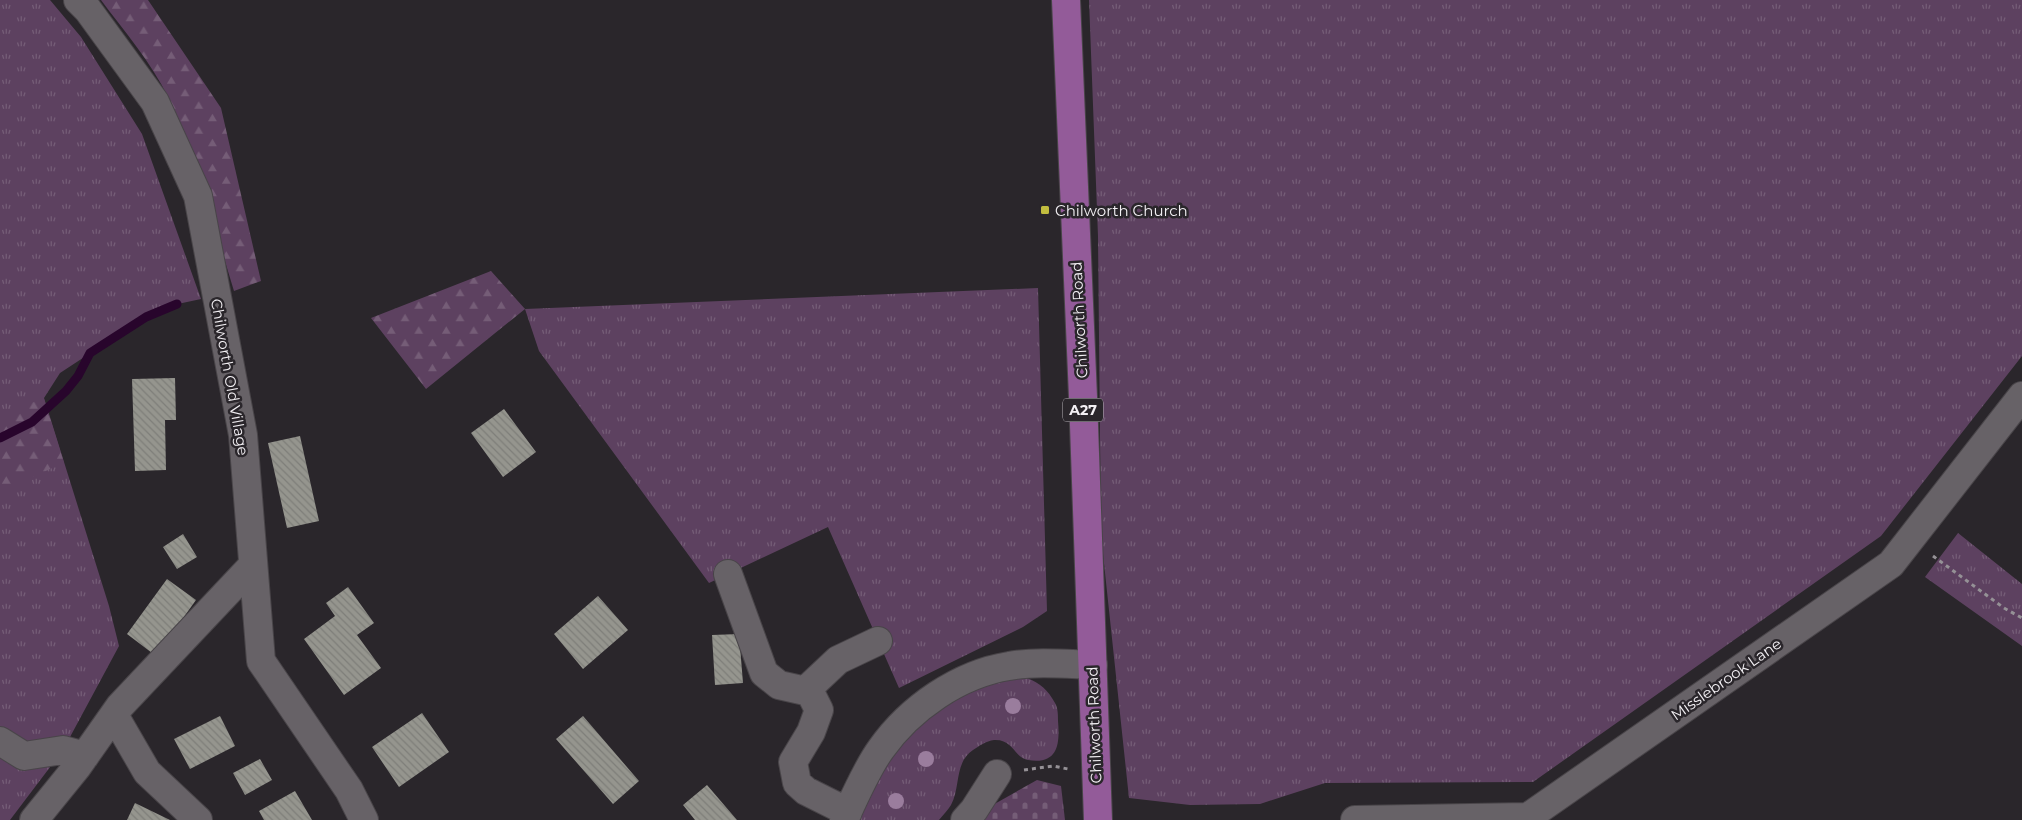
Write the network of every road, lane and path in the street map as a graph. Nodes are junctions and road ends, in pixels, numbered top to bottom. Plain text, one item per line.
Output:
1 (78, 0) edge
2 (1066, 0) edge
3 (2022, 396) edge
4 (1909, 541) junction
5 (253, 565) junction
6 (728, 574) dead end
7 (2022, 618) edge
8 (878, 642) dead end
9 (1093, 665) junction
10 (804, 691) junction
11 (114, 715) junction
12 (0, 741) edge
13 (85, 756) junction
14 (996, 774) joint
15 (1096, 776) junction
16 (846, 816) edge
17 (34, 820) edge
18 (198, 820) edge
19 (364, 820) edge
20 (965, 820) edge
21 (1098, 820) edge
22 (1354, 820) edge

1 - 5 street, Chilworth Old Village
2 - 9 main road, Chilworth Road / A27
3 - 4 street, Misslebrook Lane
4 - 7 path
4 - 22 street, Misslebrook Lane
5 - 11 street
5 - 19 street, Chilworth Old Village
6 - 10 street
8 - 10 street
9 - 15 main road, Chilworth Road / A27
9 - 16 street
10 - 16 street
11 - 13 street
11 - 18 street
12 - 13 street
13 - 17 street
14 - 15 path
14 - 20 street
15 - 21 main road, Chilworth Road / A27

